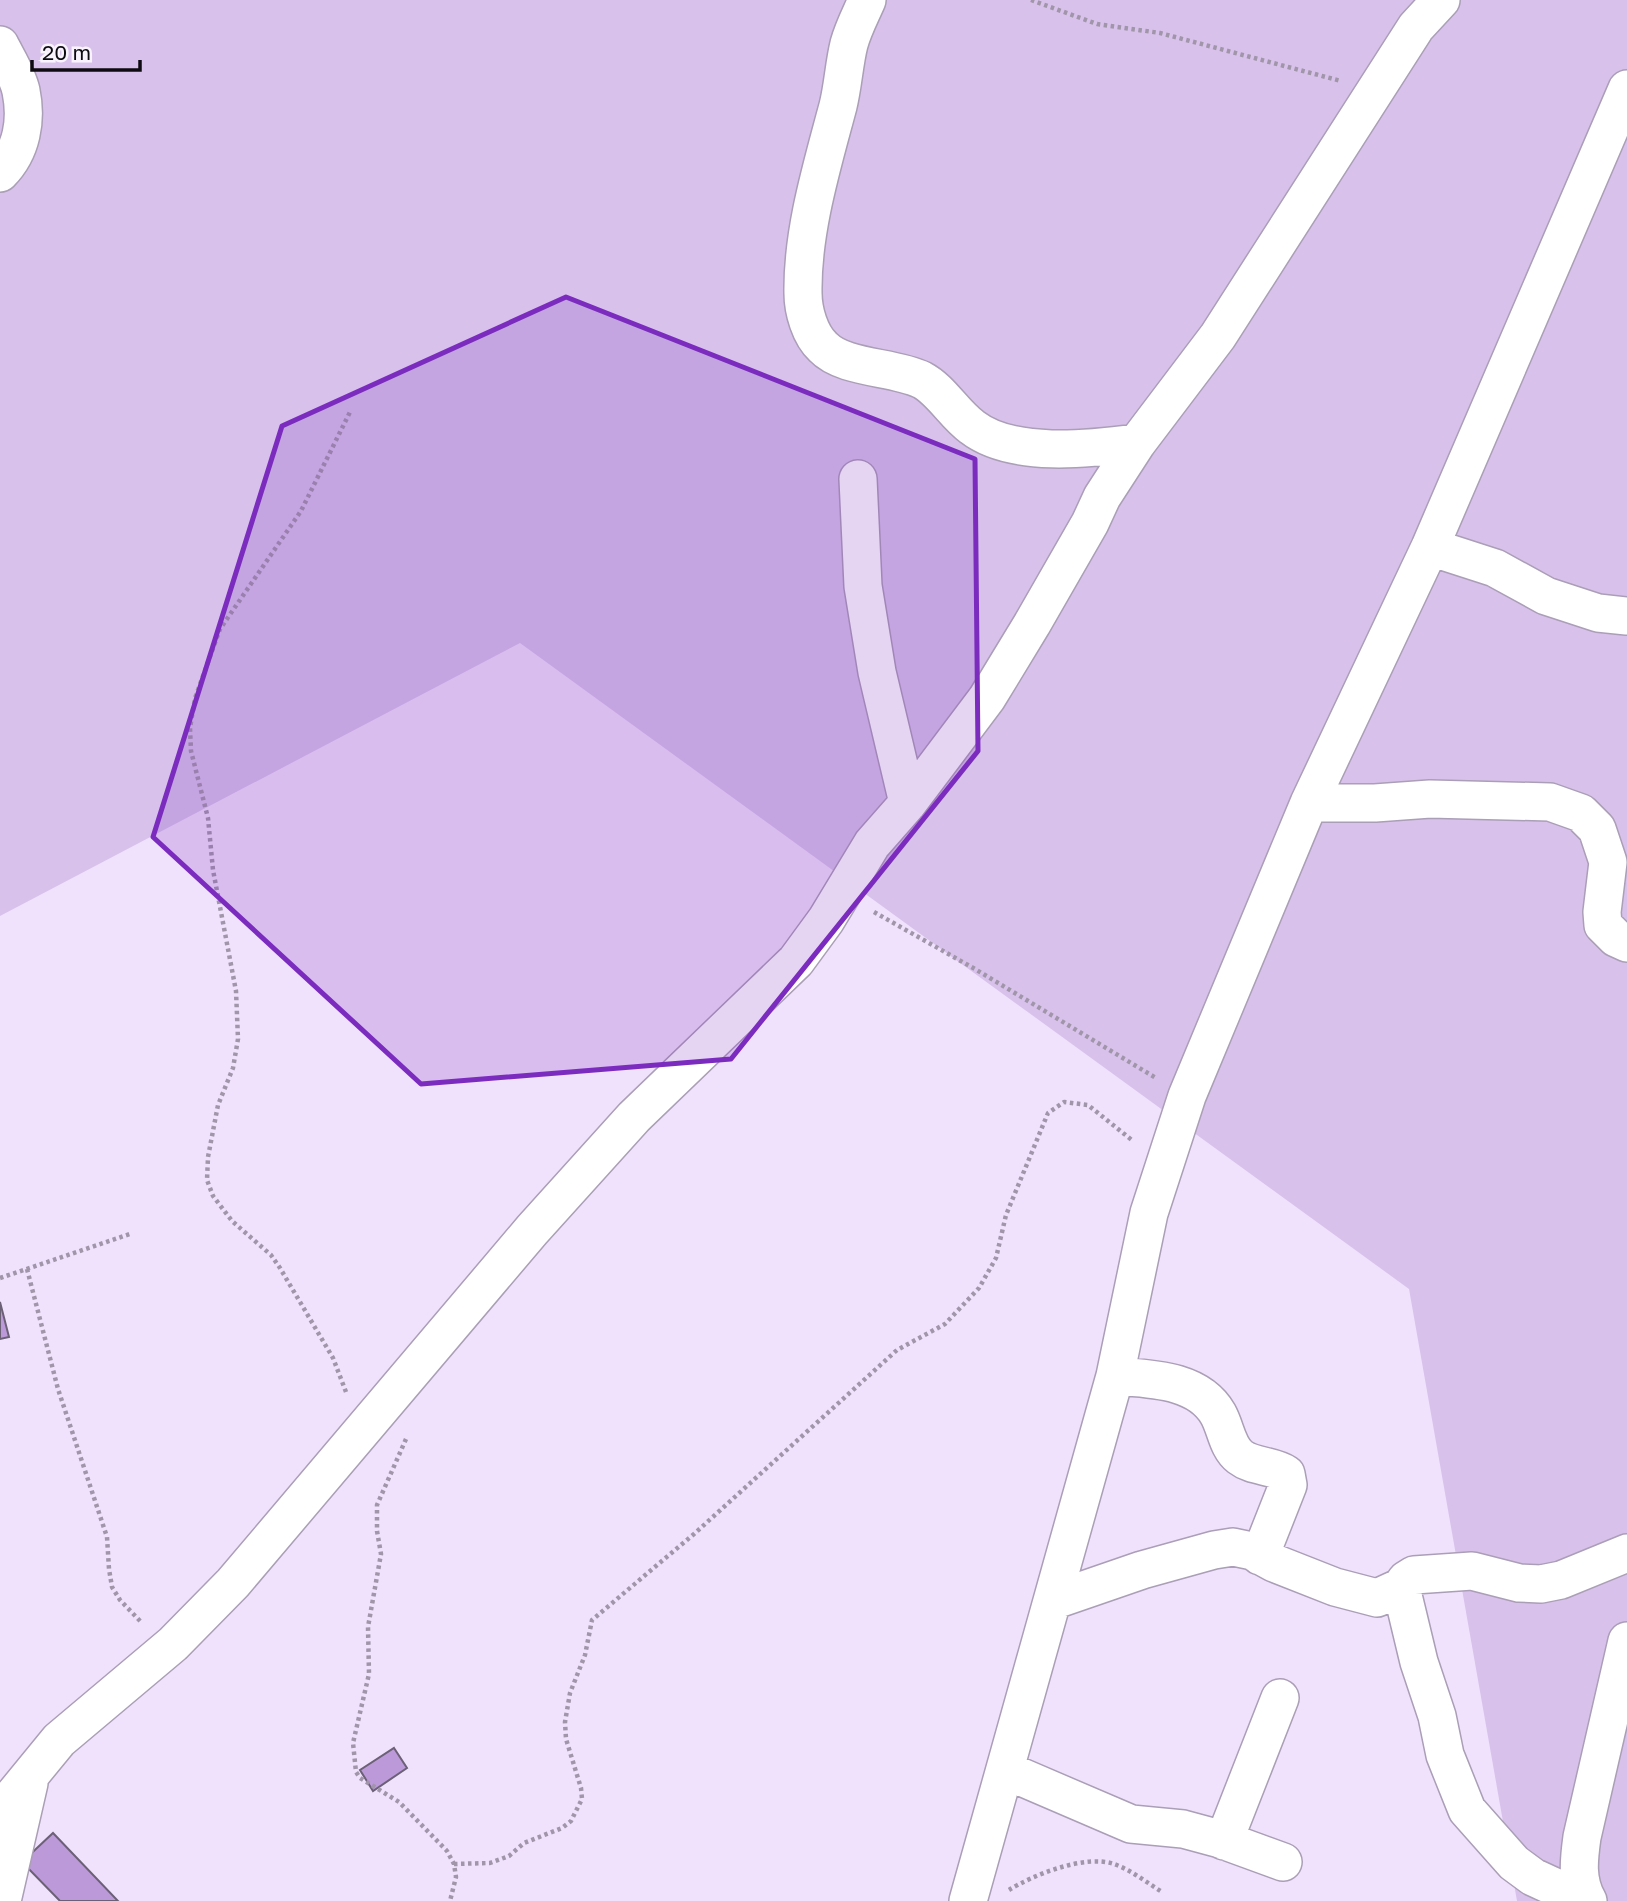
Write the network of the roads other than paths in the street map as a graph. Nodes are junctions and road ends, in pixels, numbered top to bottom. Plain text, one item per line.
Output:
1 (867, 0) edge
2 (1441, 0) edge
3 (0, 46) edge
4 (1627, 89) edge
5 (0, 173) edge
6 (1136, 443) junction
7 (858, 479) dead end
8 (1430, 547) junction
9 (1627, 616) edge
10 (908, 803) junction
11 (1309, 803) junction
12 (1627, 943) edge
13 (1115, 1376) junction
14 (1627, 1553) edge
15 (1260, 1556) junction
16 (1401, 1587) junction
17 (1052, 1601) junction
18 (1627, 1641) edge
19 (1280, 1698) dead end
20 (1005, 1770) junction
21 (15, 1784) edge
22 (0, 1812) edge
23 (1224, 1841) junction
24 (1283, 1862) dead end
25 (985, 1897) edge
26 (2, 1901) edge
27 (1586, 1901) edge

1 - 6 street
2 - 6 street
3 - 5 street
4 - 8 street
6 - 10 street
7 - 10 street
8 - 9 street
8 - 11 street
10 - 21 street
11 - 12 street
11 - 13 street
13 - 15 street
13 - 17 street
14 - 16 street
15 - 16 street
15 - 17 street
16 - 27 street
17 - 20 street
18 - 27 street
19 - 23 street
20 - 23 street
20 - 25 street
21 - 22 street
21 - 26 street
23 - 24 street

